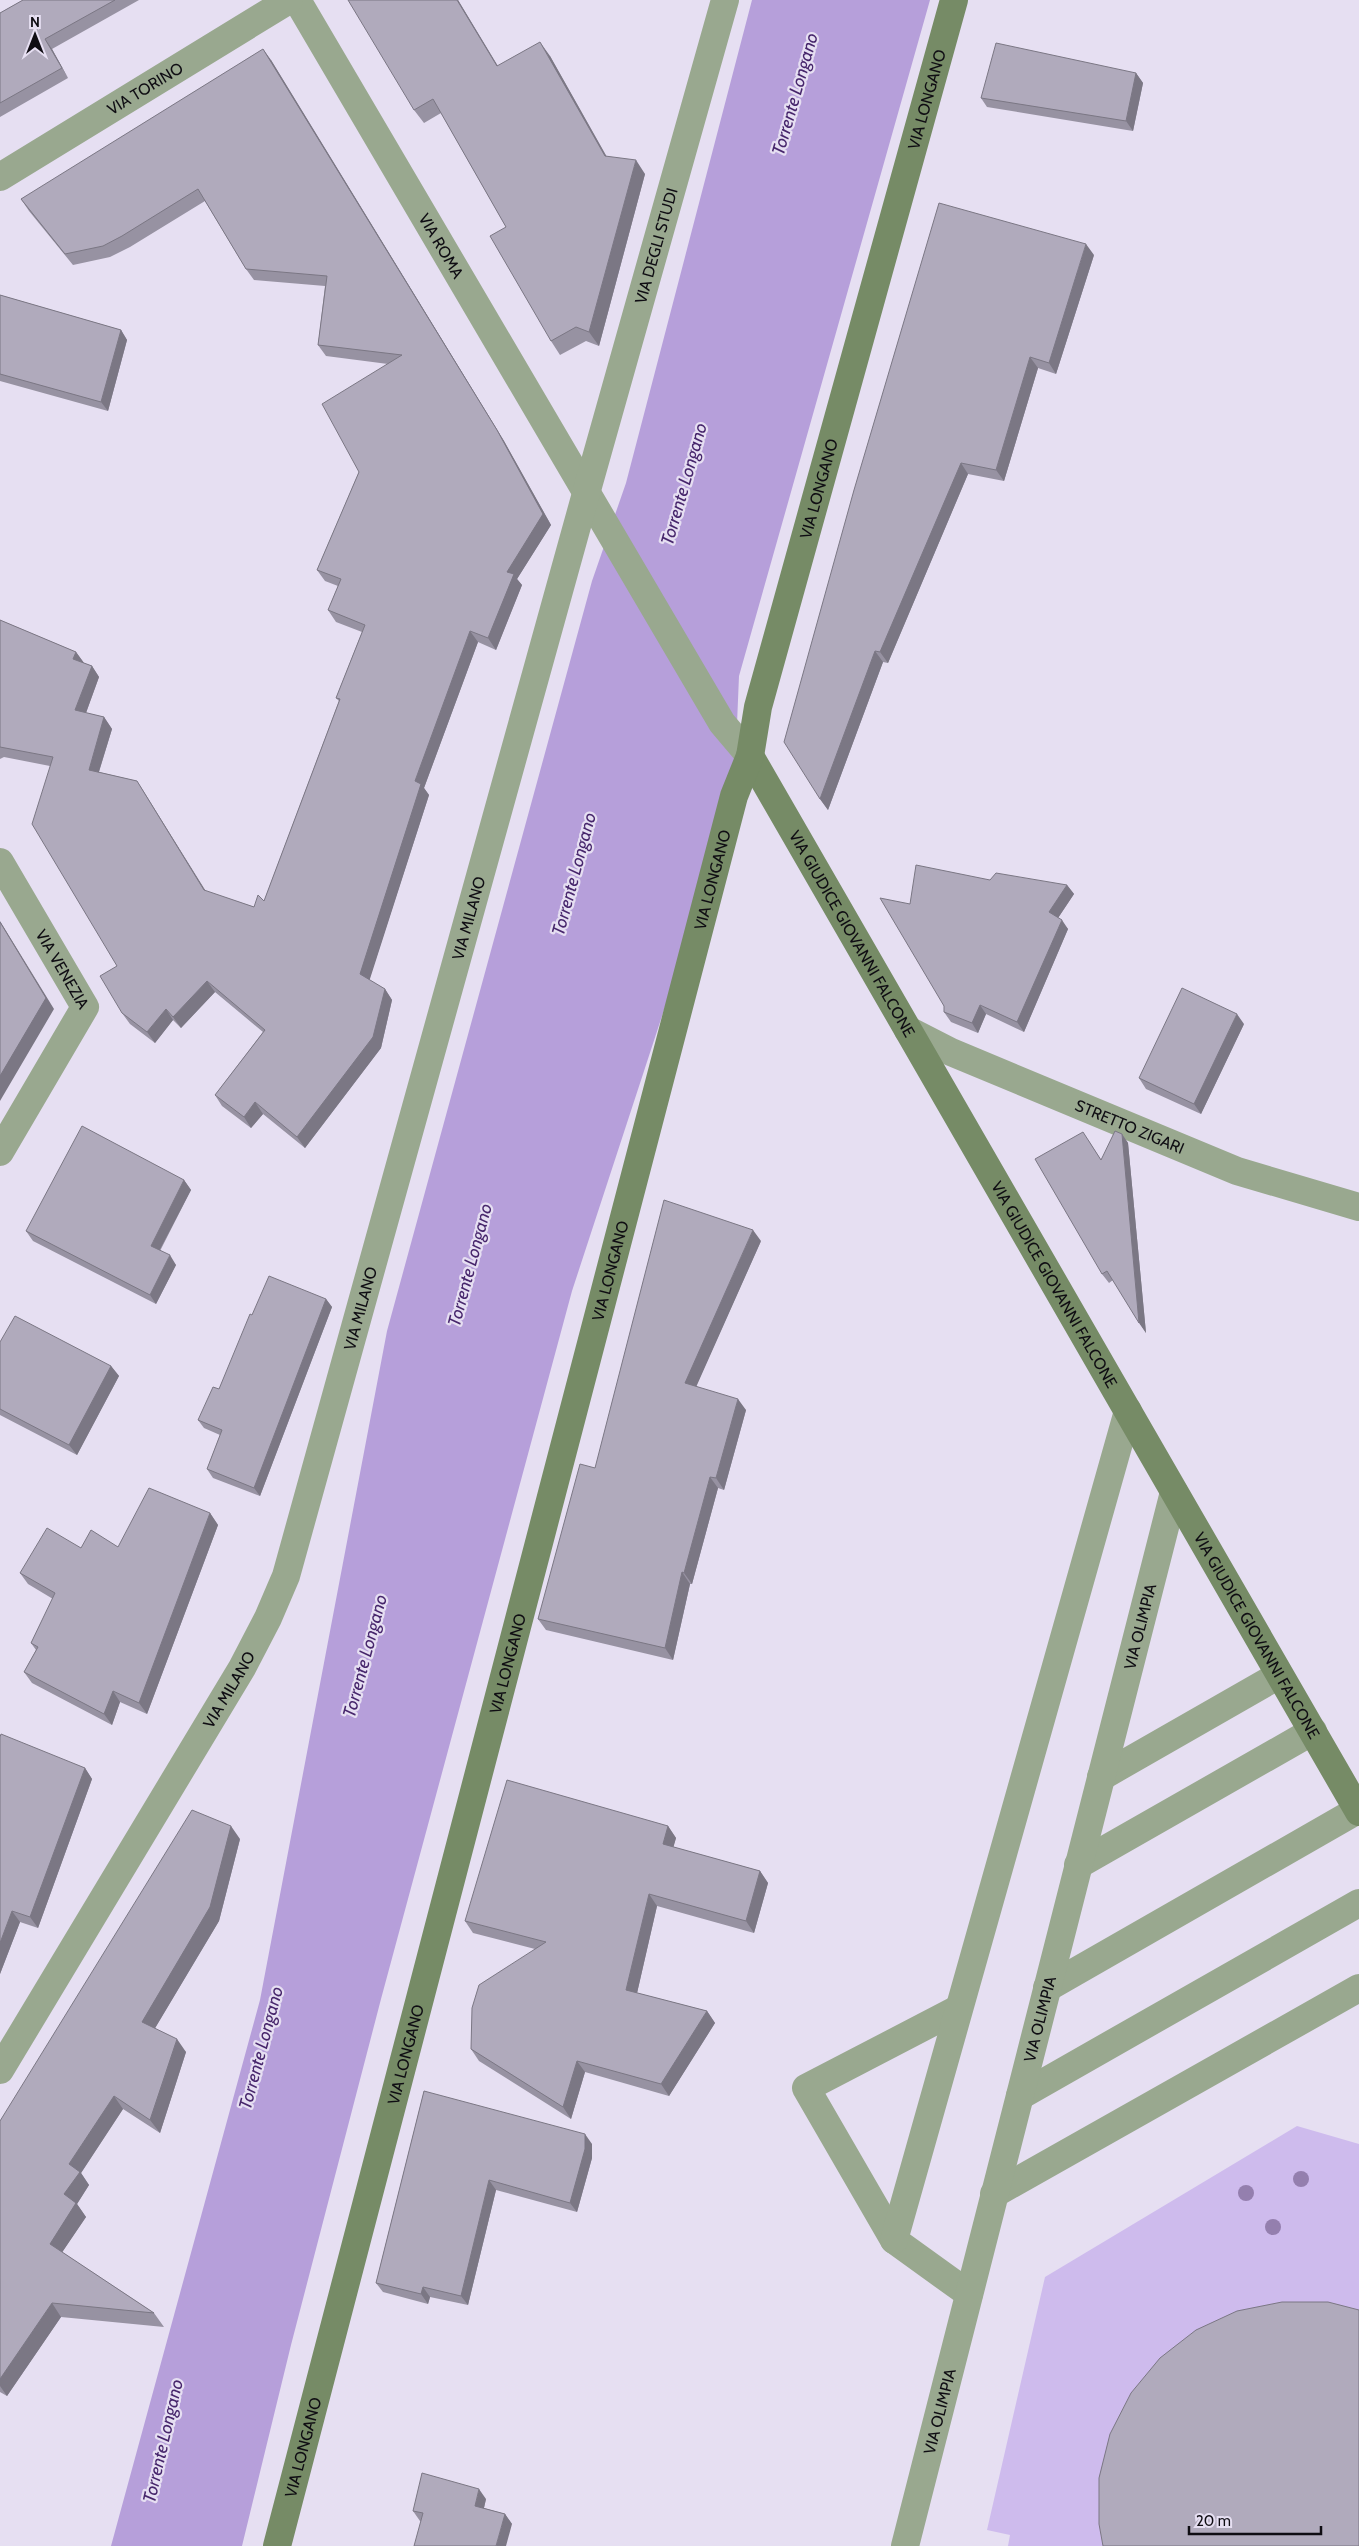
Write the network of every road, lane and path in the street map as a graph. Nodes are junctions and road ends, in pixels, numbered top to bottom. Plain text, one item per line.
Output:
1 (289, 0) edge
2 (297, 0) edge
3 (725, 0) edge
4 (954, 0) edge
5 (0, 177) edge
6 (586, 490) junction
7 (750, 756) junction
8 (0, 862) edge
9 (908, 1030) junction
10 (0, 1152) edge
11 (1359, 1207) edge
12 (1128, 1411) junction
13 (1174, 1492) junction
14 (1279, 1674) junction
15 (1313, 1731) junction
16 (1101, 1777) junction
17 (1358, 1811) edge
18 (1078, 1865) junction
19 (1359, 1903) edge
20 (1047, 1988) junction
21 (1359, 1988) edge
22 (958, 2009) junction
23 (0, 2070) edge
24 (1020, 2096) junction
25 (994, 2194) junction
26 (894, 2240) junction
27 (969, 2294) junction
28 (277, 2546) edge
29 (905, 2546) edge

1 - 5 street, VIA TORINO
2 - 6 street, VIA ROMA
3 - 6 street, VIA DEGLI STUDI
4 - 7 street, VIA LONGANO
6 - 7 street, VIA ROMA
6 - 23 street, VIA MILANO
7 - 9 street, VIA GIUDICE GIOVANNI FALCONE
7 - 28 street, VIA LONGANO
8 - 10 street, VIA VENEZIA
9 - 11 street, STRETTO ZIGARI
9 - 12 street, VIA GIUDICE GIOVANNI FALCONE
12 - 13 street, VIA GIUDICE GIOVANNI FALCONE
12 - 22 street
13 - 14 street, VIA GIUDICE GIOVANNI FALCONE
13 - 16 street, VIA OLIMPIA
14 - 15 street, VIA GIUDICE GIOVANNI FALCONE
14 - 16 street
15 - 17 street, VIA GIUDICE GIOVANNI FALCONE
15 - 18 street
16 - 18 street, VIA OLIMPIA
17 - 20 street
18 - 20 street, VIA OLIMPIA
19 - 24 street
20 - 24 street, VIA OLIMPIA
21 - 25 street
22 - 26 street
22 - 26 street
24 - 25 street, VIA OLIMPIA
25 - 27 street, VIA OLIMPIA
26 - 27 street
27 - 29 street, VIA OLIMPIA

